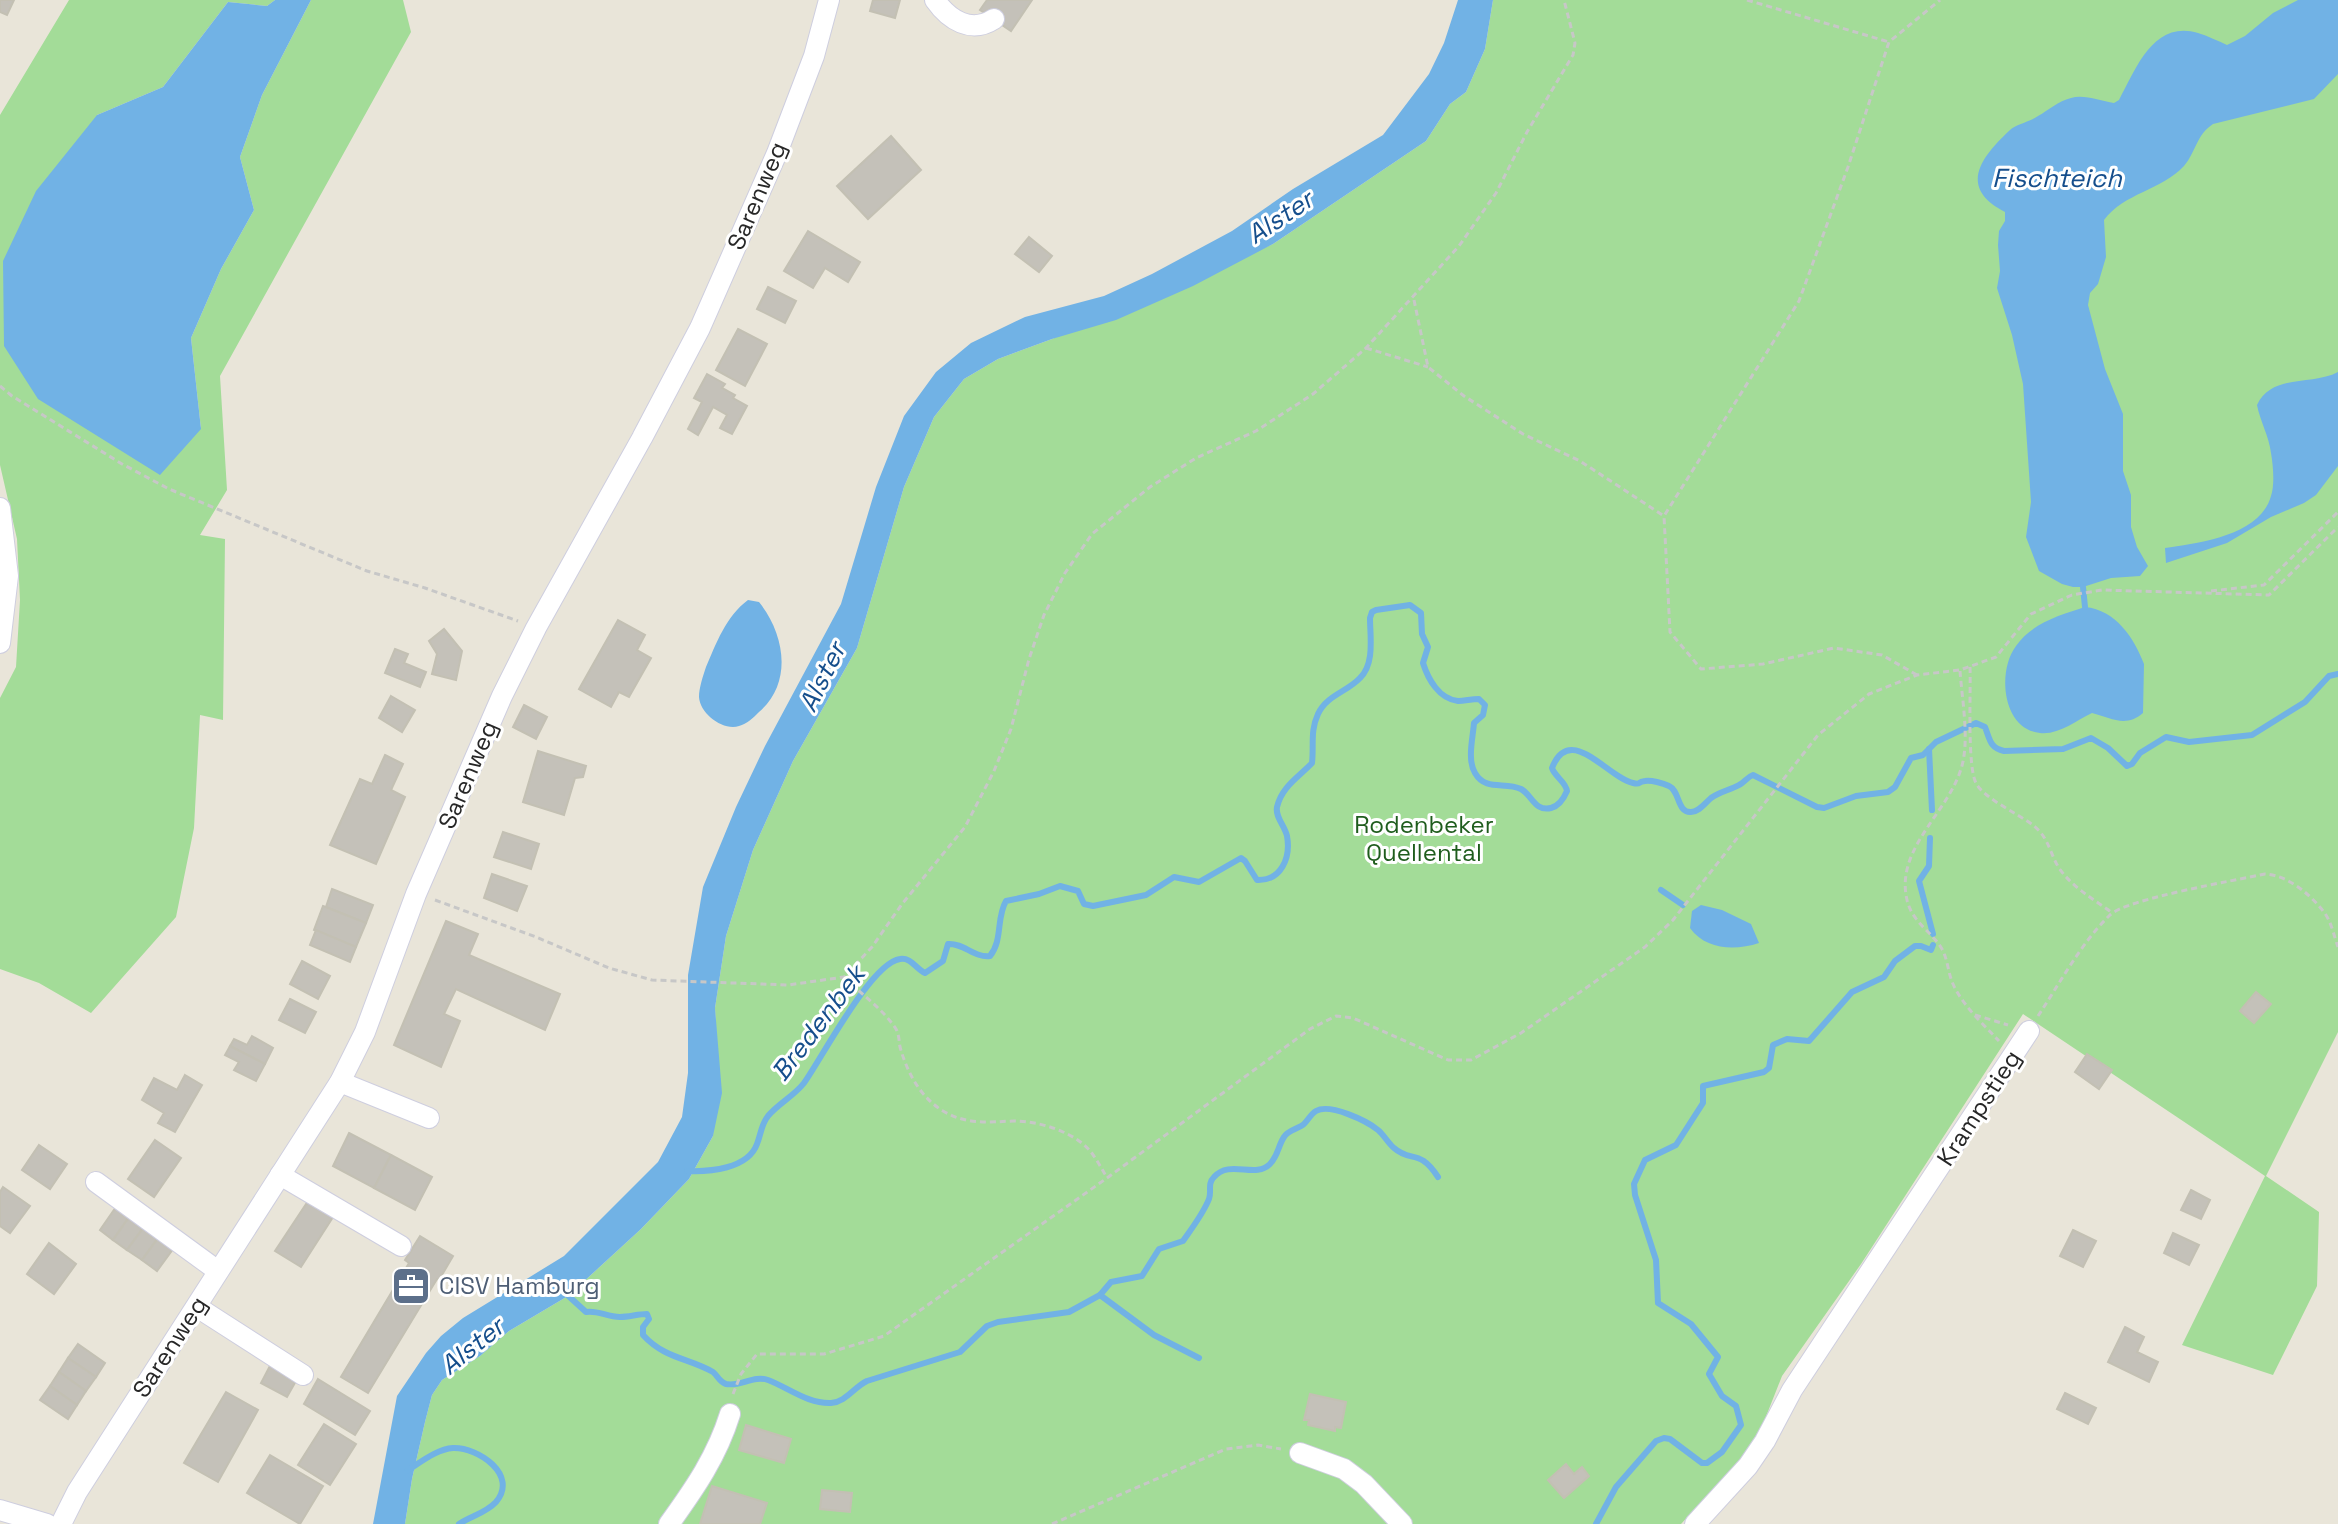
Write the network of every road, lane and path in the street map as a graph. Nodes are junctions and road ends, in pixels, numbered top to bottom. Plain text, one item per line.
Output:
1 (829, 0) edge
2 (935, 0) edge
3 (1564, 0) edge
4 (1747, 0) edge
5 (1940, 0) edge
6 (994, 19) dead end
7 (1889, 42) junction
8 (1413, 298) junction
9 (1366, 348) junction
10 (1428, 367) junction
11 (0, 386) edge
12 (0, 508) edge
13 (2338, 512) edge
14 (1664, 516) junction
15 (2338, 527) edge
16 (2199, 593) junction
17 (527, 624) dead end
18 (0, 643) edge
19 (1970, 667) junction
20 (1960, 670) junction
21 (1917, 675) junction
22 (416, 894) junction
23 (2112, 912) junction
24 (2338, 947) edge
25 (844, 977) junction
26 (1975, 1015) junction
27 (2029, 1031) junction
28 (2013, 1056) junction
29 (340, 1082) junction
30 (429, 1118) dead end
31 (280, 1175) junction
32 (1107, 1178) junction
33 (96, 1182) dead end
34 (401, 1246) dead end
35 (218, 1271) junction
36 (197, 1307) junction
37 (303, 1375) dead end
38 (733, 1393) dead end
39 (730, 1414) dead end
40 (1300, 1453) joint
41 (0, 1510) edge
42 (47, 1524) edge
43 (61, 1524) edge
44 (669, 1524) edge
45 (1052, 1524) edge
46 (1402, 1524) edge
47 (1695, 1524) edge

1 - 22 street, Sarenweg
2 - 6 street
3 - 8 path
4 - 7 path
5 - 7 path
7 - 14 path
8 - 9 path
8 - 10 path
9 - 10 path
9 - 25 path
10 - 14 path
11 - 17 path
12 - 18 street
13 - 16 path
14 - 21 path
15 - 16 path
16 - 19 path
19 - 20 path
19 - 23 path
20 - 21 path
20 - 26 path
21 - 32 path
22 - 25 path
22 - 29 street, Sarenweg
23 - 24 path
23 - 27 path, Krampstieg
25 - 32 path
26 - 27 path
26 - 28 path
27 - 28 street, Krampstieg
28 - 47 street, Krampstieg
29 - 30 street
29 - 31 street, Sarenweg
31 - 34 street
31 - 35 street, Sarenweg
32 - 38 path
33 - 35 street
35 - 36 street, Sarenweg
36 - 37 street
36 - 43 street, Sarenweg
39 - 44 street
40 - 45 path
40 - 46 street
41 - 42 street

